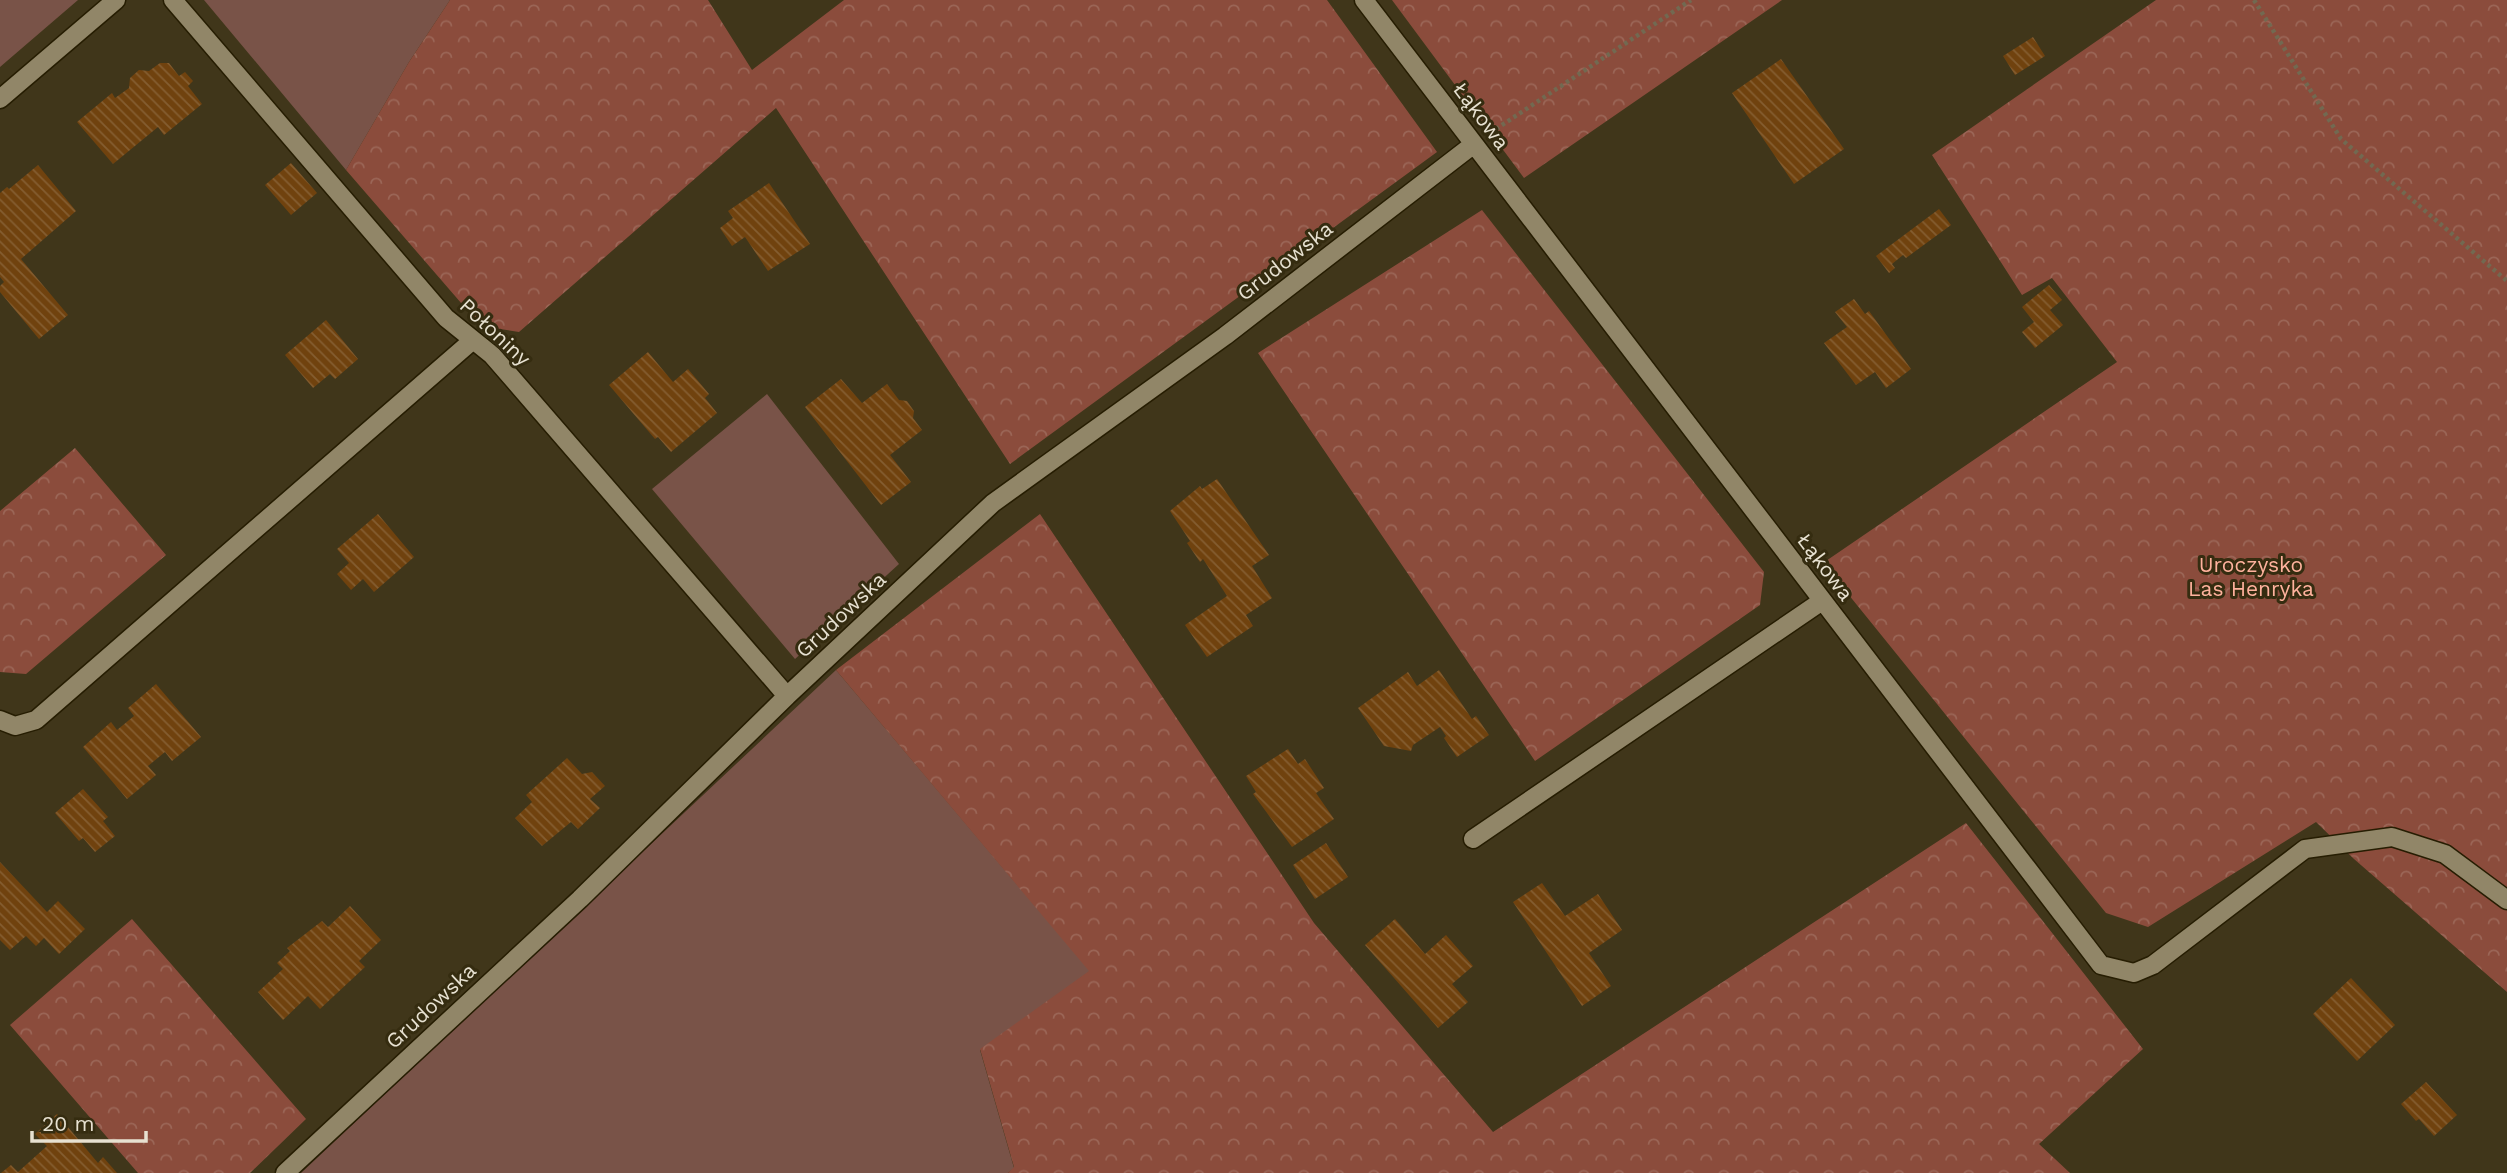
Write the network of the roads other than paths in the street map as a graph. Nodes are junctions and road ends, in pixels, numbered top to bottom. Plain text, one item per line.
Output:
1 (116, 0) edge
2 (173, 0) edge
3 (1364, 0) edge
4 (0, 99) edge
5 (1474, 144) junction
6 (473, 340) junction
7 (1822, 601) junction
8 (787, 696) junction
9 (0, 720) edge
10 (1473, 839) dead end
11 (2507, 900) edge
12 (285, 1173) edge

1 - 4 street
2 - 6 street, Połoniny
3 - 5 street, Łąkowa
5 - 7 street, Łąkowa
5 - 8 street, Grudowska
6 - 8 street, Połoniny
6 - 9 street
7 - 10 street
7 - 11 street, Łąkowa
8 - 12 street, Grudowska

